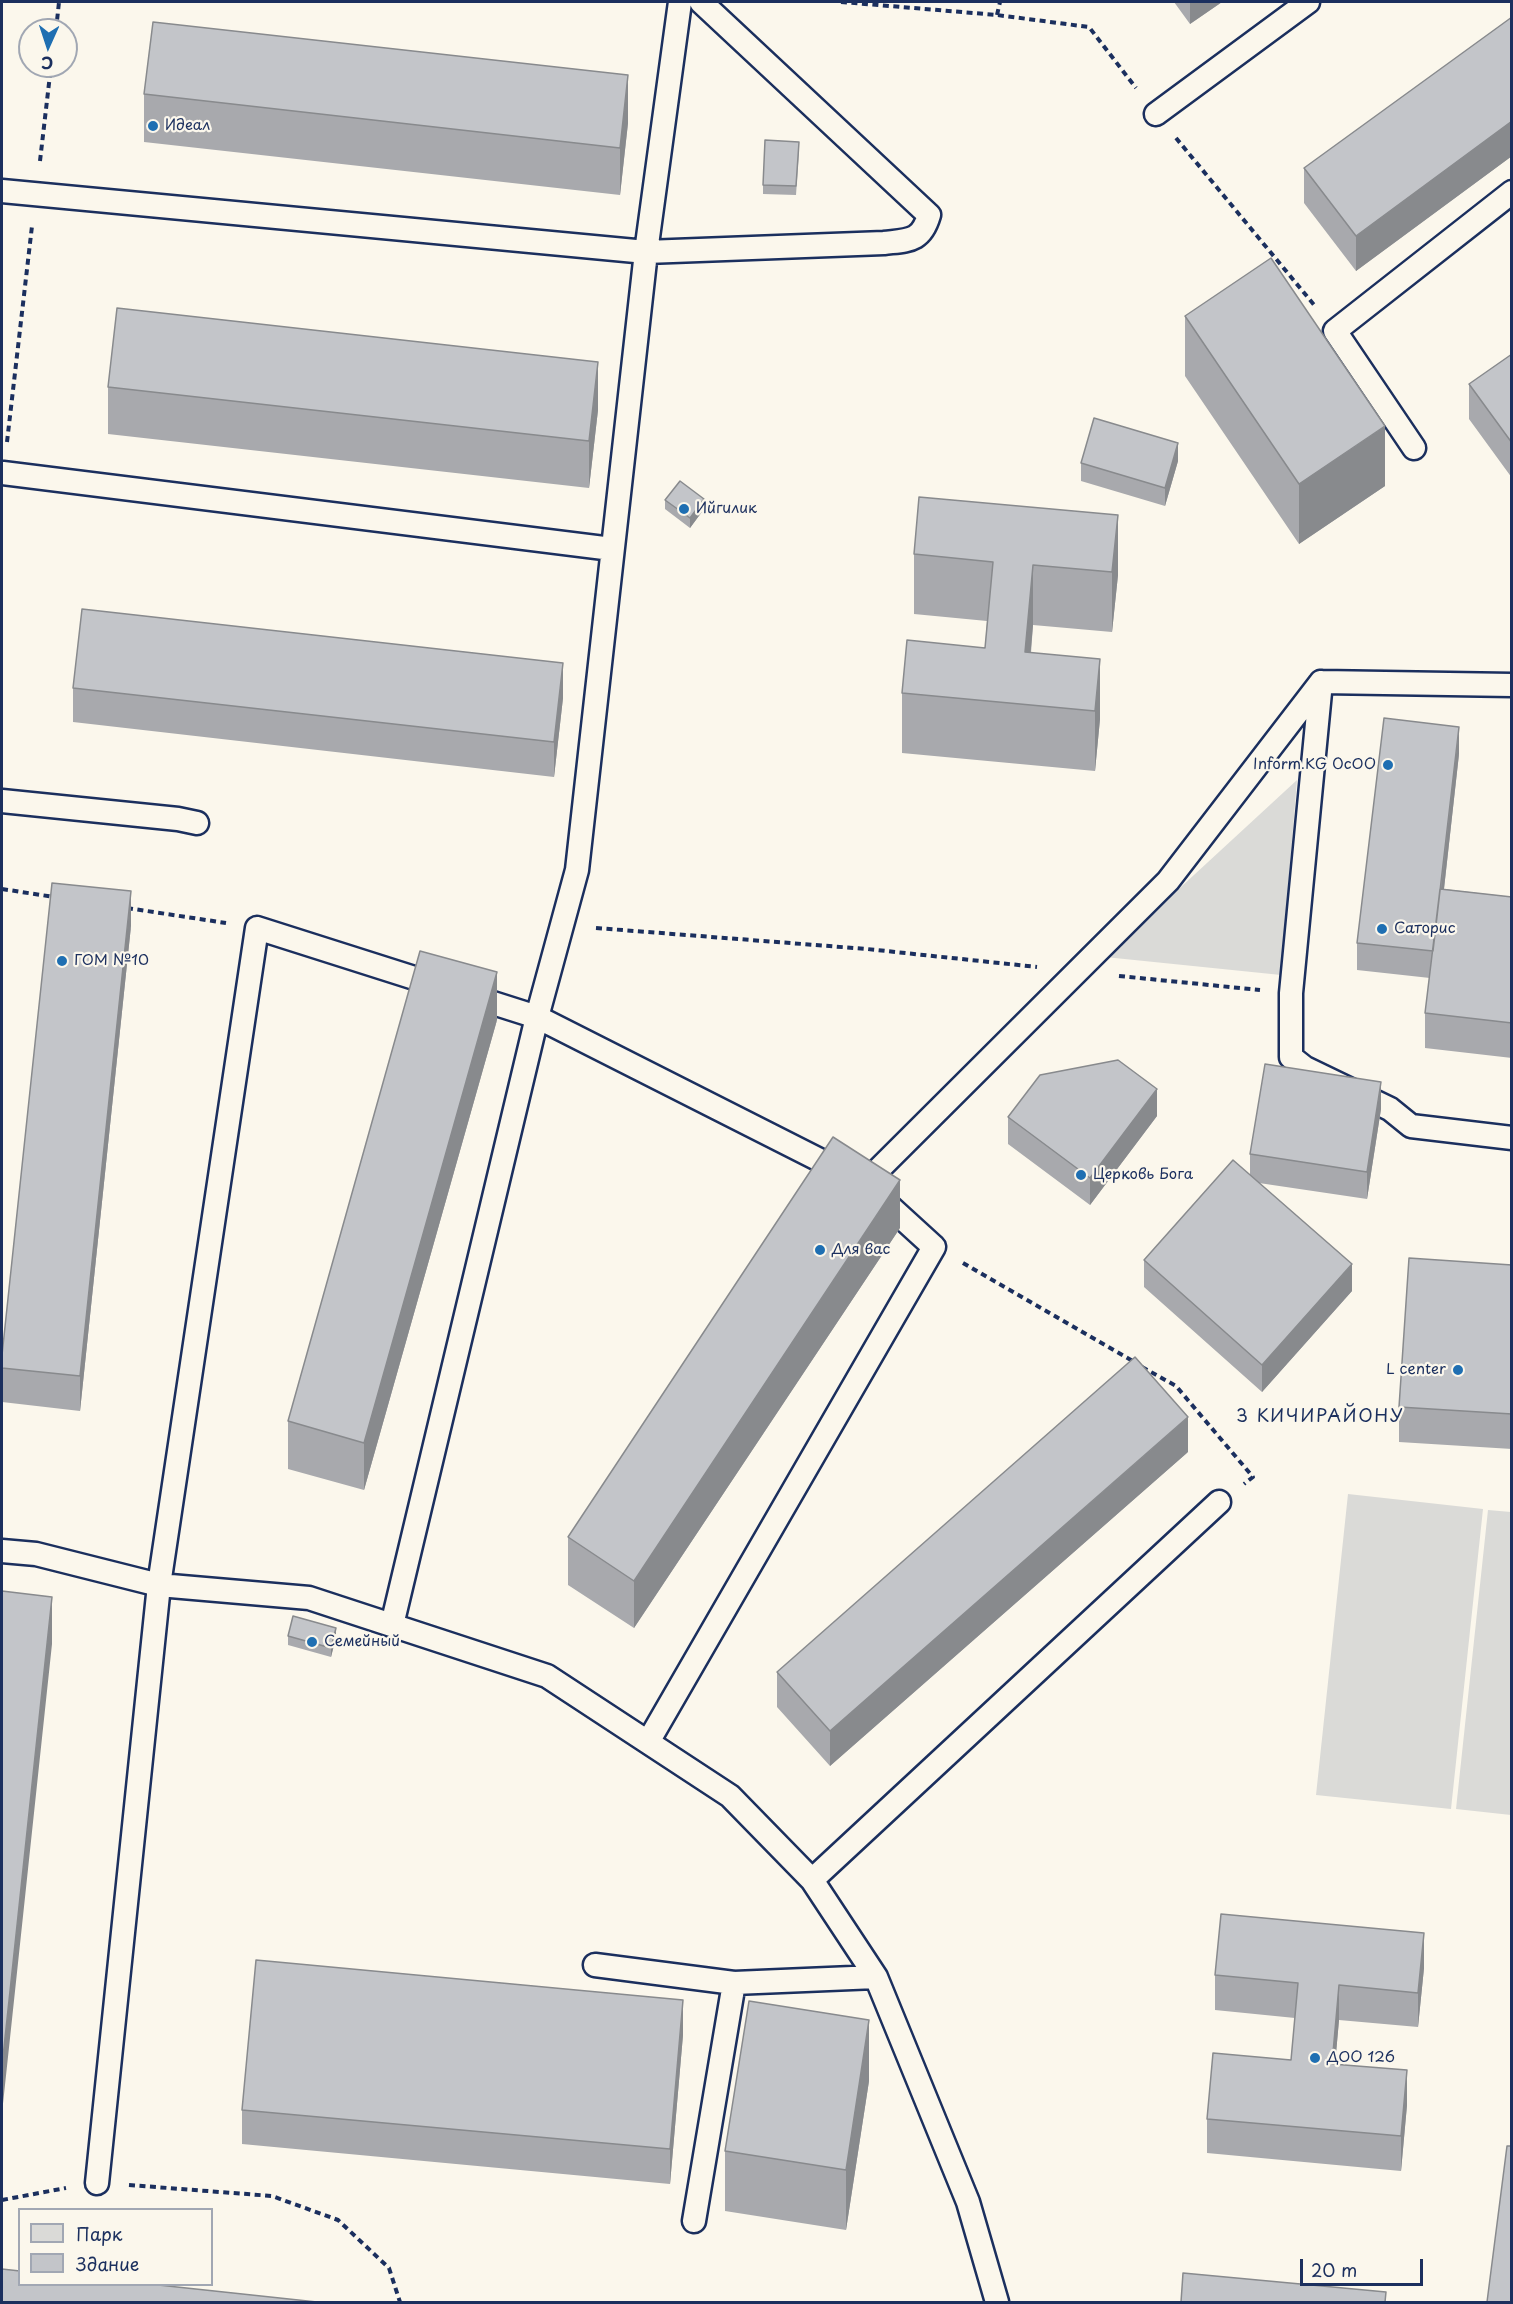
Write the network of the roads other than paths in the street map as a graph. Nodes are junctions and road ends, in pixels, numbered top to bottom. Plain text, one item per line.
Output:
1 (680, 2) edge
2 (700, 2) edge
3 (1308, 2) edge
4 (1156, 114) road end
5 (2, 191) edge
6 (1512, 192) edge
7 (646, 252) junction
8 (1414, 448) dead end
9 (3, 473) road end
10 (612, 549) junction
11 (1321, 682) junction
12 (1512, 685) edge
13 (2, 801) edge
14 (197, 823) dead end
15 (537, 1017) junction
16 (1512, 1138) edge
17 (865, 1183) junction
18 (1219, 1502) road end
19 (2, 1551) edge
20 (159, 1585) junction
21 (392, 1625) junction
22 (648, 1742) junction
23 (812, 1880) junction
24 (595, 1965) dead end
25 (876, 1977) junction
26 (734, 1983) junction
27 (97, 2182) road end
28 (694, 2221) dead end
29 (997, 2302) edge

1 - 7 lane
2 - 7 lane
3 - 4 lane
5 - 7 lane
6 - 8 lane
7 - 10 lane
9 - 10 lane
10 - 15 lane
11 - 12 lane
11 - 16 lane
11 - 17 lane
13 - 14 lane
15 - 17 lane
15 - 20 lane
15 - 21 lane
17 - 22 lane
18 - 23 lane
19 - 20 lane
20 - 21 lane
20 - 27 lane
21 - 22 lane
22 - 23 lane
23 - 25 lane
24 - 26 lane
25 - 26 lane
25 - 29 lane
26 - 28 lane

